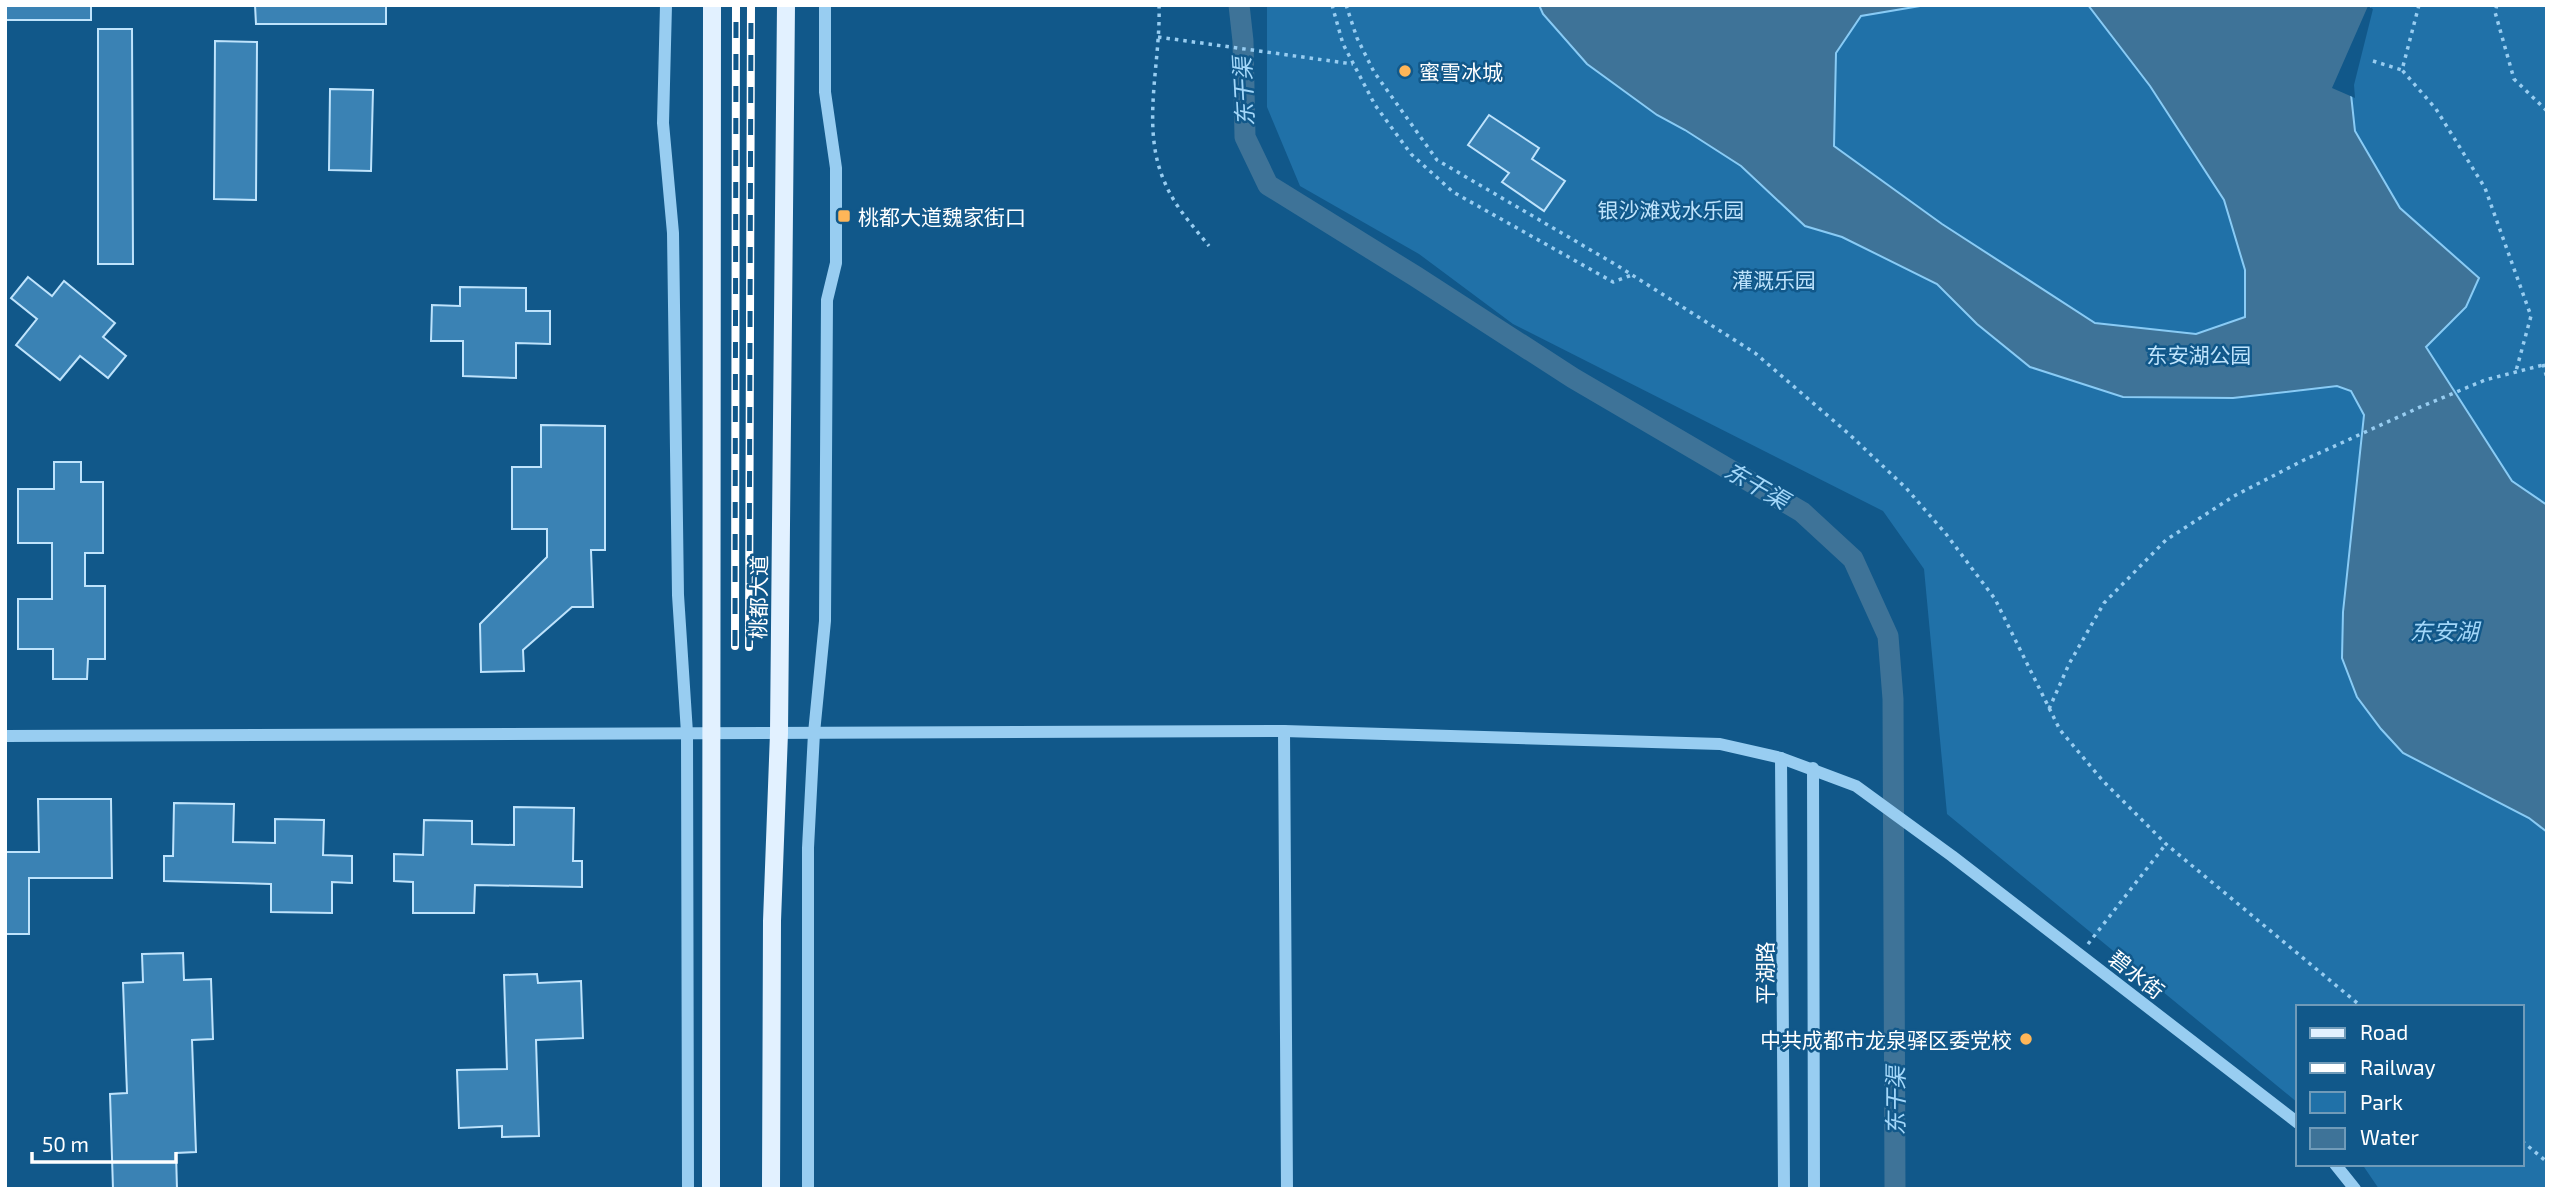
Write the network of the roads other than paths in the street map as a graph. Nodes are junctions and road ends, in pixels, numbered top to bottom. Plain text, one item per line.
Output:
1 (666, 5) edge
2 (712, 5) edge
3 (786, 5) edge
4 (825, 5) edge
5 (1284, 731) junction
6 (710, 732) junction
7 (687, 733) junction
8 (779, 733) junction
9 (814, 733) junction
10 (5, 736) edge
11 (1781, 758) junction
12 (1813, 768) junction
13 (2296, 1121) edge
14 (2337, 1166) edge
15 (688, 1189) edge
16 (711, 1189) edge
17 (771, 1189) edge
18 (808, 1189) edge
19 (1287, 1189) edge
20 (1784, 1189) edge
21 (1814, 1189) edge
22 (2355, 1189) edge

1 - 7 street
2 - 6 main road
3 - 8 main road, 桃都大道
4 - 9 street
5 - 9 street, 碧水街
5 - 11 street, 碧水街
5 - 19 street
6 - 7 street, 碧水街
6 - 8 street, 碧水街
6 - 16 main road
7 - 10 street, 碧水街
7 - 15 street
8 - 9 street, 碧水街
8 - 17 main road, 桃都大道
9 - 18 street
11 - 12 street, 碧水街
11 - 20 street, 平湖路
12 - 13 street, 碧水街
12 - 21 street
14 - 22 street

